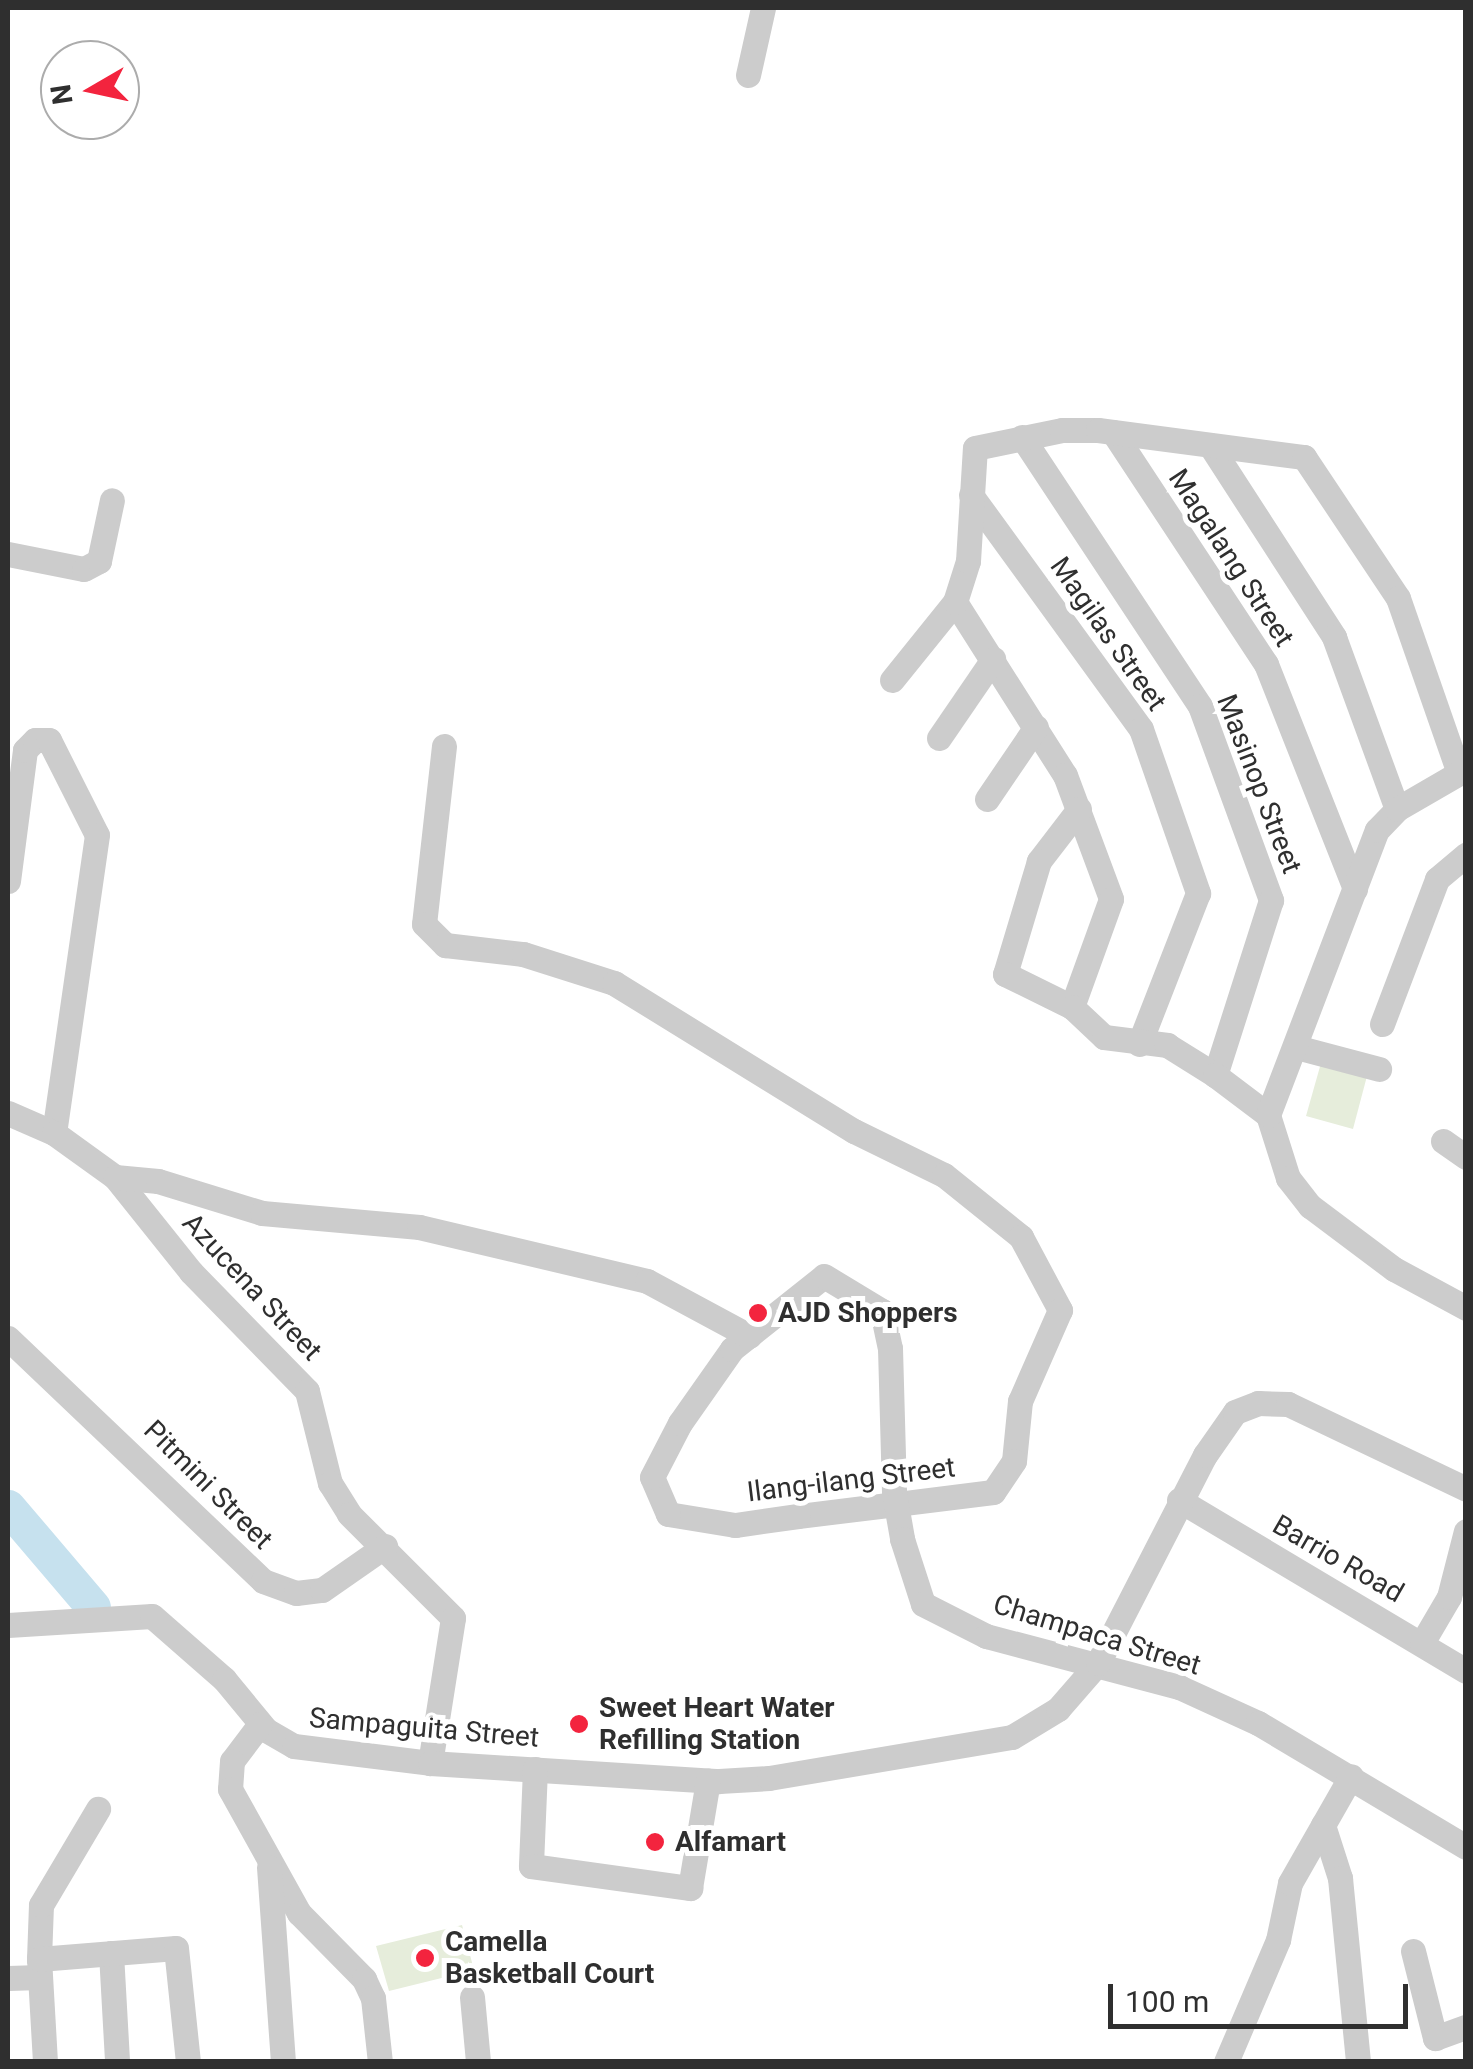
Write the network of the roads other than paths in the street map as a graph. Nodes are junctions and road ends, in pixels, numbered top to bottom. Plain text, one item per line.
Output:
1 (763, 8) edge
2 (748, 75) dead end
3 (1113, 432) junction
4 (1022, 437) junction
5 (1210, 445) junction
6 (971, 494) junction
7 (112, 500) dead end
8 (8, 554) edge
9 (955, 602) junction
10 (994, 659) junction
11 (892, 680) dead end
12 (1036, 727) junction
13 (940, 738) dead end
14 (444, 746) dead end
15 (1462, 771) edge
16 (987, 799) dead end
17 (1079, 809) junction
18 (1397, 809) junction
19 (1466, 855) edge
20 (8, 880) edge
21 (1355, 889) junction
22 (1072, 1007) junction
23 (1382, 1024) dead end
24 (1139, 1044) junction
25 (1296, 1047) junction
26 (1380, 1069) dead end
27 (1215, 1075) junction
28 (8, 1114) edge
29 (1268, 1114) junction
30 (54, 1133) junction
31 (1442, 1140) dead end
32 (1466, 1157) edge
33 (115, 1177) junction
34 (824, 1276) joint
35 (1466, 1308) edge
36 (750, 1336) junction
37 (8, 1338) edge
38 (1466, 1489) edge
39 (1179, 1500) junction
40 (896, 1504) junction
41 (1466, 1530) edge
42 (386, 1546) junction
43 (8, 1624) edge
44 (1422, 1643) junction
45 (1098, 1663) junction
46 (1466, 1671) edge
47 (260, 1724) junction
48 (430, 1763) junction
49 (535, 1769) junction
50 (1351, 1776) junction
51 (708, 1780) junction
52 (98, 1809) dead end
53 (1323, 1825) junction
54 (1466, 1847) edge
55 (269, 1862) junction
56 (1414, 1950) dead end
57 (112, 1953) junction
58 (40, 1968) junction
59 (8, 1978) edge
60 (472, 1997) dead end
61 (1466, 2027) edge
62 (482, 2060) edge
63 (46, 2062) edge
64 (118, 2062) edge
65 (188, 2062) edge
66 (283, 2062) edge
67 (380, 2062) edge
68 (1226, 2062) edge
69 (1358, 2062) edge

1 - 2 street
3 - 4 street
3 - 5 street
3 - 21 street, Magalang Street
4 - 6 street
4 - 27 street, Masinop Street
5 - 15 street
5 - 18 street
6 - 9 street
6 - 24 street, Magilas Street
7 - 8 street
9 - 10 street
9 - 11 street
10 - 12 street
10 - 13 street
12 - 16 street
12 - 17 street
14 - 40 street, Ilang-ilang Street
15 - 18 street
17 - 22 street
17 - 22 street
18 - 21 street
19 - 23 street
20 - 30 street
21 - 25 street
22 - 24 street
24 - 27 street
25 - 26 street
25 - 29 street
27 - 29 street
28 - 30 street, Azucena Street
29 - 35 street
30 - 33 street, Azucena Street
31 - 32 street
33 - 36 street
33 - 42 street, Azucena Street
34 - 36 street, Ilang-ilang Street
34 - 40 street, Champaca Street
36 - 40 street, Ilang-ilang Street
37 - 42 street, Pitmini Street
38 - 39 street, Sampaguita Street
39 - 44 street, Barrio Road
39 - 45 street, Sampaguita Street
40 - 45 street, Champaca Street
41 - 44 street
42 - 48 street, Azucena Street
43 - 47 street, Sampaguita Street
44 - 46 street, Barrio Road
45 - 50 street, Champaca Street
45 - 51 street, Sampaguita Street
47 - 48 street, Sampaguita Street
47 - 55 street
48 - 49 street, Sampaguita Street
49 - 51 street, Sampaguita Street
49 - 51 street
50 - 53 street
50 - 54 street, Champaca Street
52 - 58 street
53 - 68 street
53 - 69 street
55 - 66 street
55 - 67 street
56 - 61 street
57 - 58 street
57 - 64 street
57 - 65 street
58 - 59 street
58 - 63 street
60 - 62 street

